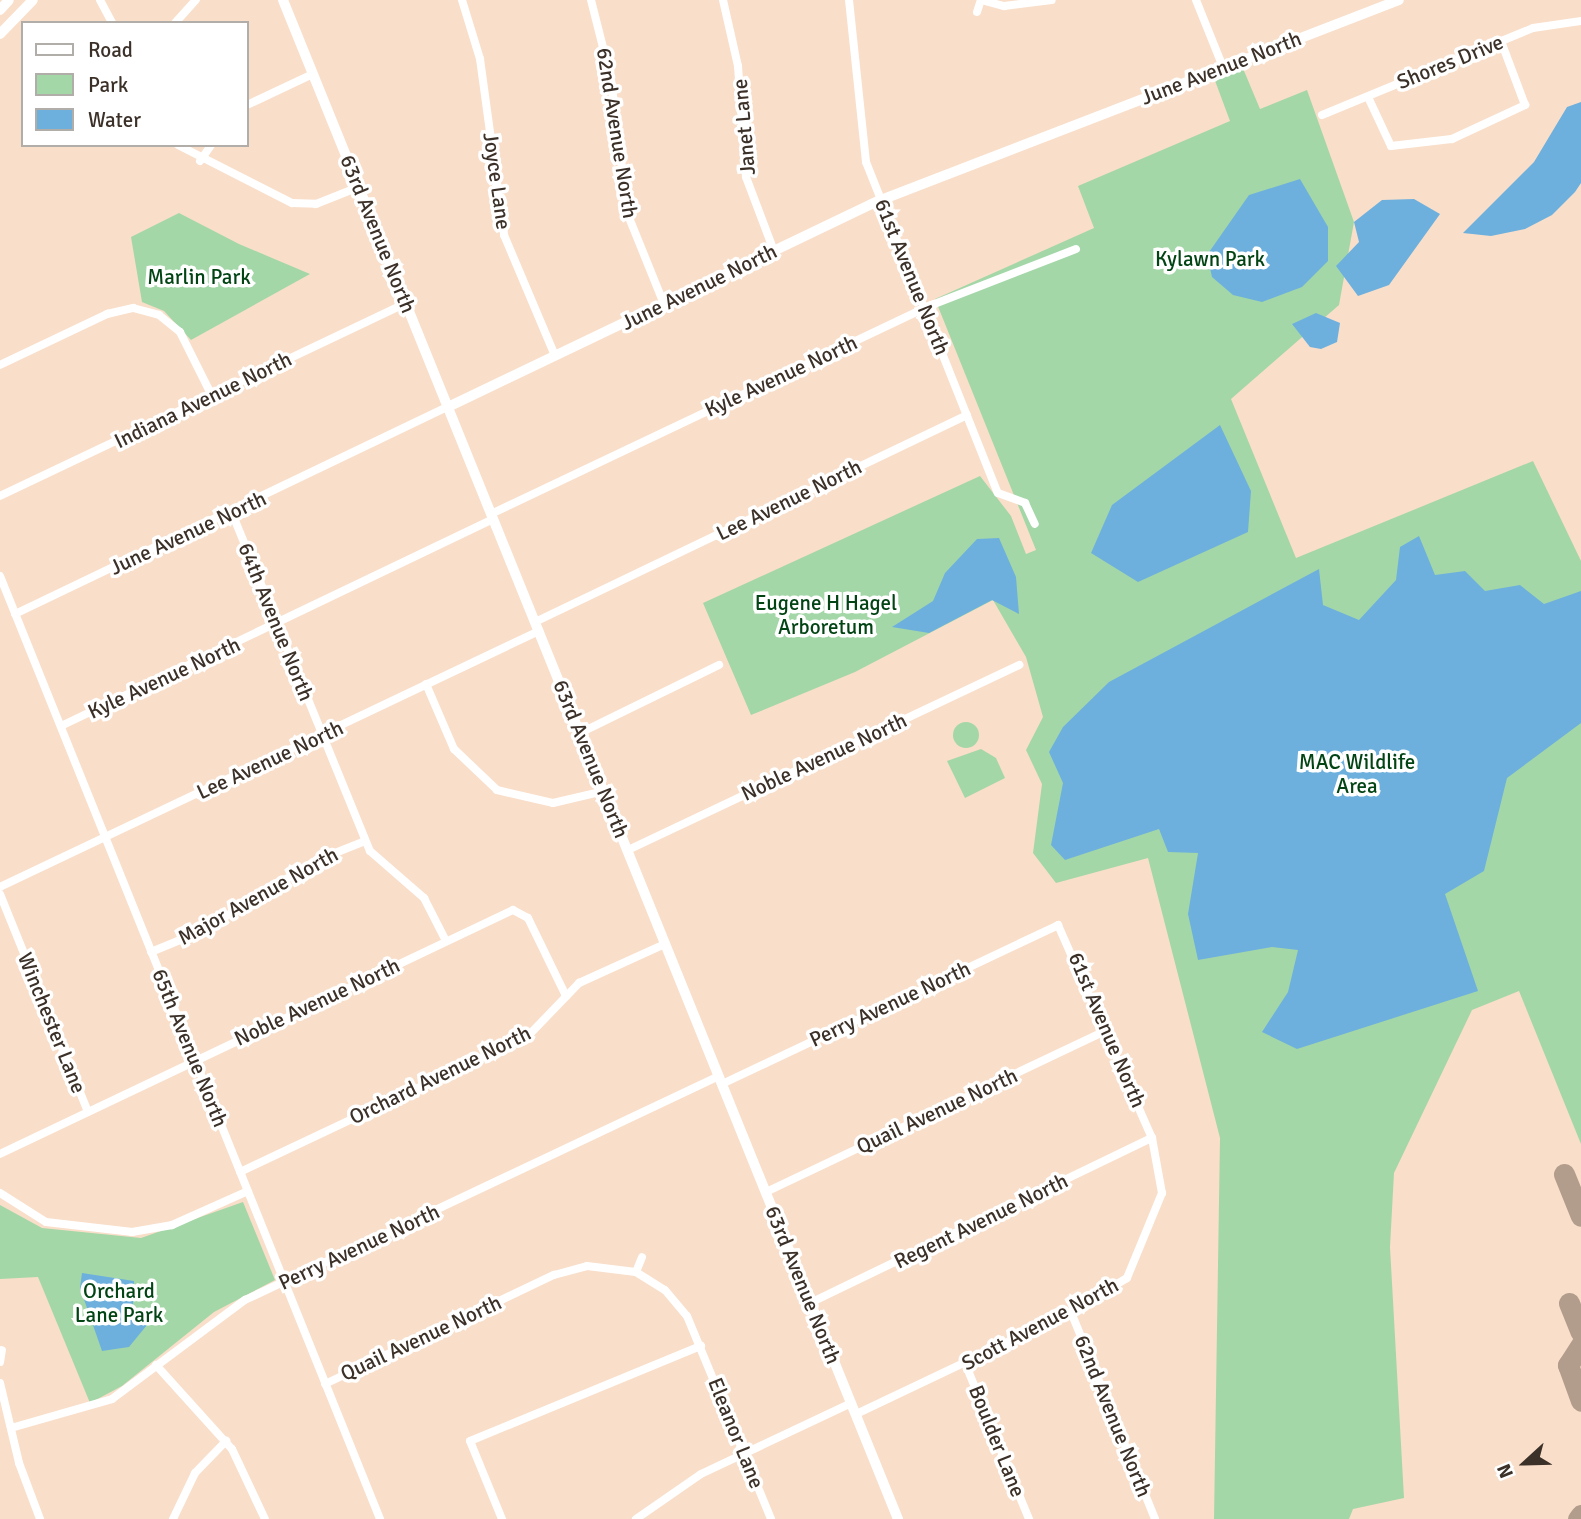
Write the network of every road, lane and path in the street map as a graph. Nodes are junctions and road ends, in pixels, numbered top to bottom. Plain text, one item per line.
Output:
1 (9, 0) edge
2 (33, 0) edge
3 (100, 0) edge
4 (196, 0) edge
5 (283, 0) edge
6 (461, 0) edge
7 (591, 0) edge
8 (723, 0) edge
9 (849, 0) edge
10 (981, 0) edge
11 (1052, 0) edge
12 (1196, 0) edge
13 (1399, 0) edge
14 (0, 10) edge
15 (977, 12) dead end
16 (111, 21) edge
17 (177, 21) edge
18 (1581, 21) edge
19 (0, 34) edge
20 (1501, 41) junction
21 (1223, 67) junction
22 (313, 74) junction
23 (1368, 97) junction
24 (248, 105) edge
25 (1322, 115) dead end
26 (181, 147) edge
27 (210, 147) edge
28 (201, 160) junction
29 (359, 187) junction
30 (881, 200) junction
31 (1076, 249) dead end
32 (774, 251) junction
33 (406, 303) junction
34 (664, 304) junction
35 (924, 308) junction
36 (555, 356) junction
37 (0, 365) edge
38 (212, 396) junction
39 (448, 407) junction
40 (967, 415) junction
41 (0, 496) edge
42 (232, 513) junction
43 (492, 517) junction
44 (1035, 524) dead end
45 (0, 576) edge
46 (15, 614) junction
47 (277, 624) junction
48 (537, 627) junction
49 (719, 665) dead end
50 (1020, 665) dead end
51 (426, 684) junction
52 (61, 726) junction
53 (580, 733) junction
54 (322, 736) junction
55 (604, 790) junction
56 (105, 837) junction
57 (365, 841) junction
58 (628, 850) junction
59 (0, 887) edge
60 (0, 894) edge
61 (1058, 925) joint
62 (446, 941) junction
63 (665, 944) junction
64 (152, 952) junction
65 (566, 996) junction
66 (1107, 1030) junction
67 (195, 1060) junction
68 (720, 1080) junction
69 (88, 1112) junction
70 (1152, 1138) junction
71 (0, 1154) edge
72 (240, 1172) junction
73 (248, 1191) junction
74 (766, 1192) junction
75 (0, 1193) edge
76 (642, 1257) dead end
77 (636, 1272) junction
78 (285, 1284) junction
79 (810, 1303) junction
80 (1071, 1312) junction
81 (701, 1346) junction
82 (2, 1350) dead end
83 (0, 1362) edge
84 (965, 1363) junction
85 (156, 1365) junction
86 (0, 1383) edge
87 (325, 1384) junction
88 (851, 1403) junction
89 (856, 1414) junction
90 (11, 1428) junction
91 (226, 1441) junction
92 (744, 1452) junction
93 (163, 1516) dead end
94 (40, 1519) edge
95 (173, 1519) edge
96 (265, 1519) edge
97 (380, 1519) edge
98 (502, 1519) edge
99 (637, 1519) edge
100 (771, 1519) edge
101 (898, 1519) edge
102 (1029, 1519) edge
103 (1155, 1519) edge

1 - 14 main road
2 - 19 main road
3 - 16 street
4 - 17 street
5 - 22 street, 63rd Avenue North
6 - 36 street, Joyce Lane
7 - 34 street, 62nd Avenue North
8 - 32 street, Janet Lane
9 - 30 street, 61st Avenue North
10 - 11 street
10 - 15 street
12 - 21 street
13 - 21 street, June Avenue North
18 - 20 street, Shores Drive
20 - 23 street, Shores Drive
20 - 23 street
21 - 30 street, June Avenue North
22 - 24 street
22 - 29 street, 63rd Avenue North
23 - 25 street, Shores Drive
26 - 28 street
27 - 28 street
28 - 29 street
29 - 33 street, 63rd Avenue North
30 - 32 street, June Avenue North
30 - 35 street, 61st Avenue North
31 - 35 street, Kyle Avenue North
32 - 34 street, June Avenue North
33 - 38 street, Indiana Avenue North
33 - 39 street, 63rd Avenue North
34 - 36 street, June Avenue North
35 - 40 street, 61st Avenue North
35 - 43 street, Kyle Avenue North
36 - 39 street, June Avenue North
37 - 38 street
38 - 41 street, Indiana Avenue North
39 - 42 street, June Avenue North
39 - 43 street, 63rd Avenue North
40 - 44 street, 61st Avenue North
40 - 48 street, Lee Avenue North
42 - 46 street, June Avenue North
42 - 47 street, 64th Avenue North
43 - 47 street, Kyle Avenue North
43 - 48 street, 63rd Avenue North
45 - 46 street, 65th Avenue North
46 - 52 street, 65th Avenue North
47 - 52 street, Kyle Avenue North
47 - 54 street, 64th Avenue North
48 - 51 street, Lee Avenue North
48 - 53 street, 63rd Avenue North
49 - 53 street
50 - 58 street, Noble Avenue North
51 - 54 street, Lee Avenue North
51 - 55 street
52 - 56 street, 65th Avenue North
53 - 55 street, 63rd Avenue North
54 - 56 street, Lee Avenue North
54 - 57 street, 64th Avenue North
55 - 58 street, 63rd Avenue North
56 - 59 street, Lee Avenue North
56 - 64 street, 65th Avenue North
57 - 62 street, 64th Avenue North
57 - 64 street, Major Avenue North
58 - 63 street, 63rd Avenue North
60 - 69 street, Winchester Lane
61 - 66 street, 61st Avenue North
61 - 68 street, Perry Avenue North
62 - 65 street, Noble Avenue North
62 - 67 street, Noble Avenue North
63 - 65 street, Orchard Avenue North
63 - 68 street, 63rd Avenue North
64 - 67 street, 65th Avenue North
65 - 72 street, Orchard Avenue North
66 - 70 street, 61st Avenue North
66 - 74 street, Quail Avenue North
67 - 69 street, Noble Avenue North
67 - 72 street, 65th Avenue North
68 - 74 street, 63rd Avenue North
68 - 78 street, Perry Avenue North
69 - 71 street, Noble Avenue North
70 - 79 street, Regent Avenue North
70 - 80 street, Scott Avenue North
72 - 73 street, 65th Avenue North
73 - 75 street
73 - 78 street, 65th Avenue North
74 - 79 street, 63rd Avenue North
76 - 77 street
77 - 81 street, Quail Avenue North
77 - 87 street, Quail Avenue North
78 - 85 street, Perry Avenue North
78 - 87 street, 65th Avenue North
79 - 88 street, 63rd Avenue North
80 - 84 street, Scott Avenue North
80 - 103 street, 62nd Avenue North
81 - 92 street, Eleanor Lane
81 - 98 street
82 - 83 street
84 - 89 street, Scott Avenue North
84 - 102 street, Boulder Lane
85 - 90 street, Perry Avenue North
85 - 91 street
86 - 90 street
87 - 97 street, 65th Avenue North
88 - 89 street, 63rd Avenue North
88 - 92 street
89 - 101 street, 63rd Avenue North
90 - 94 street
91 - 95 street
91 - 96 street
92 - 99 street
92 - 100 street, Eleanor Lane
93 - 95 street

